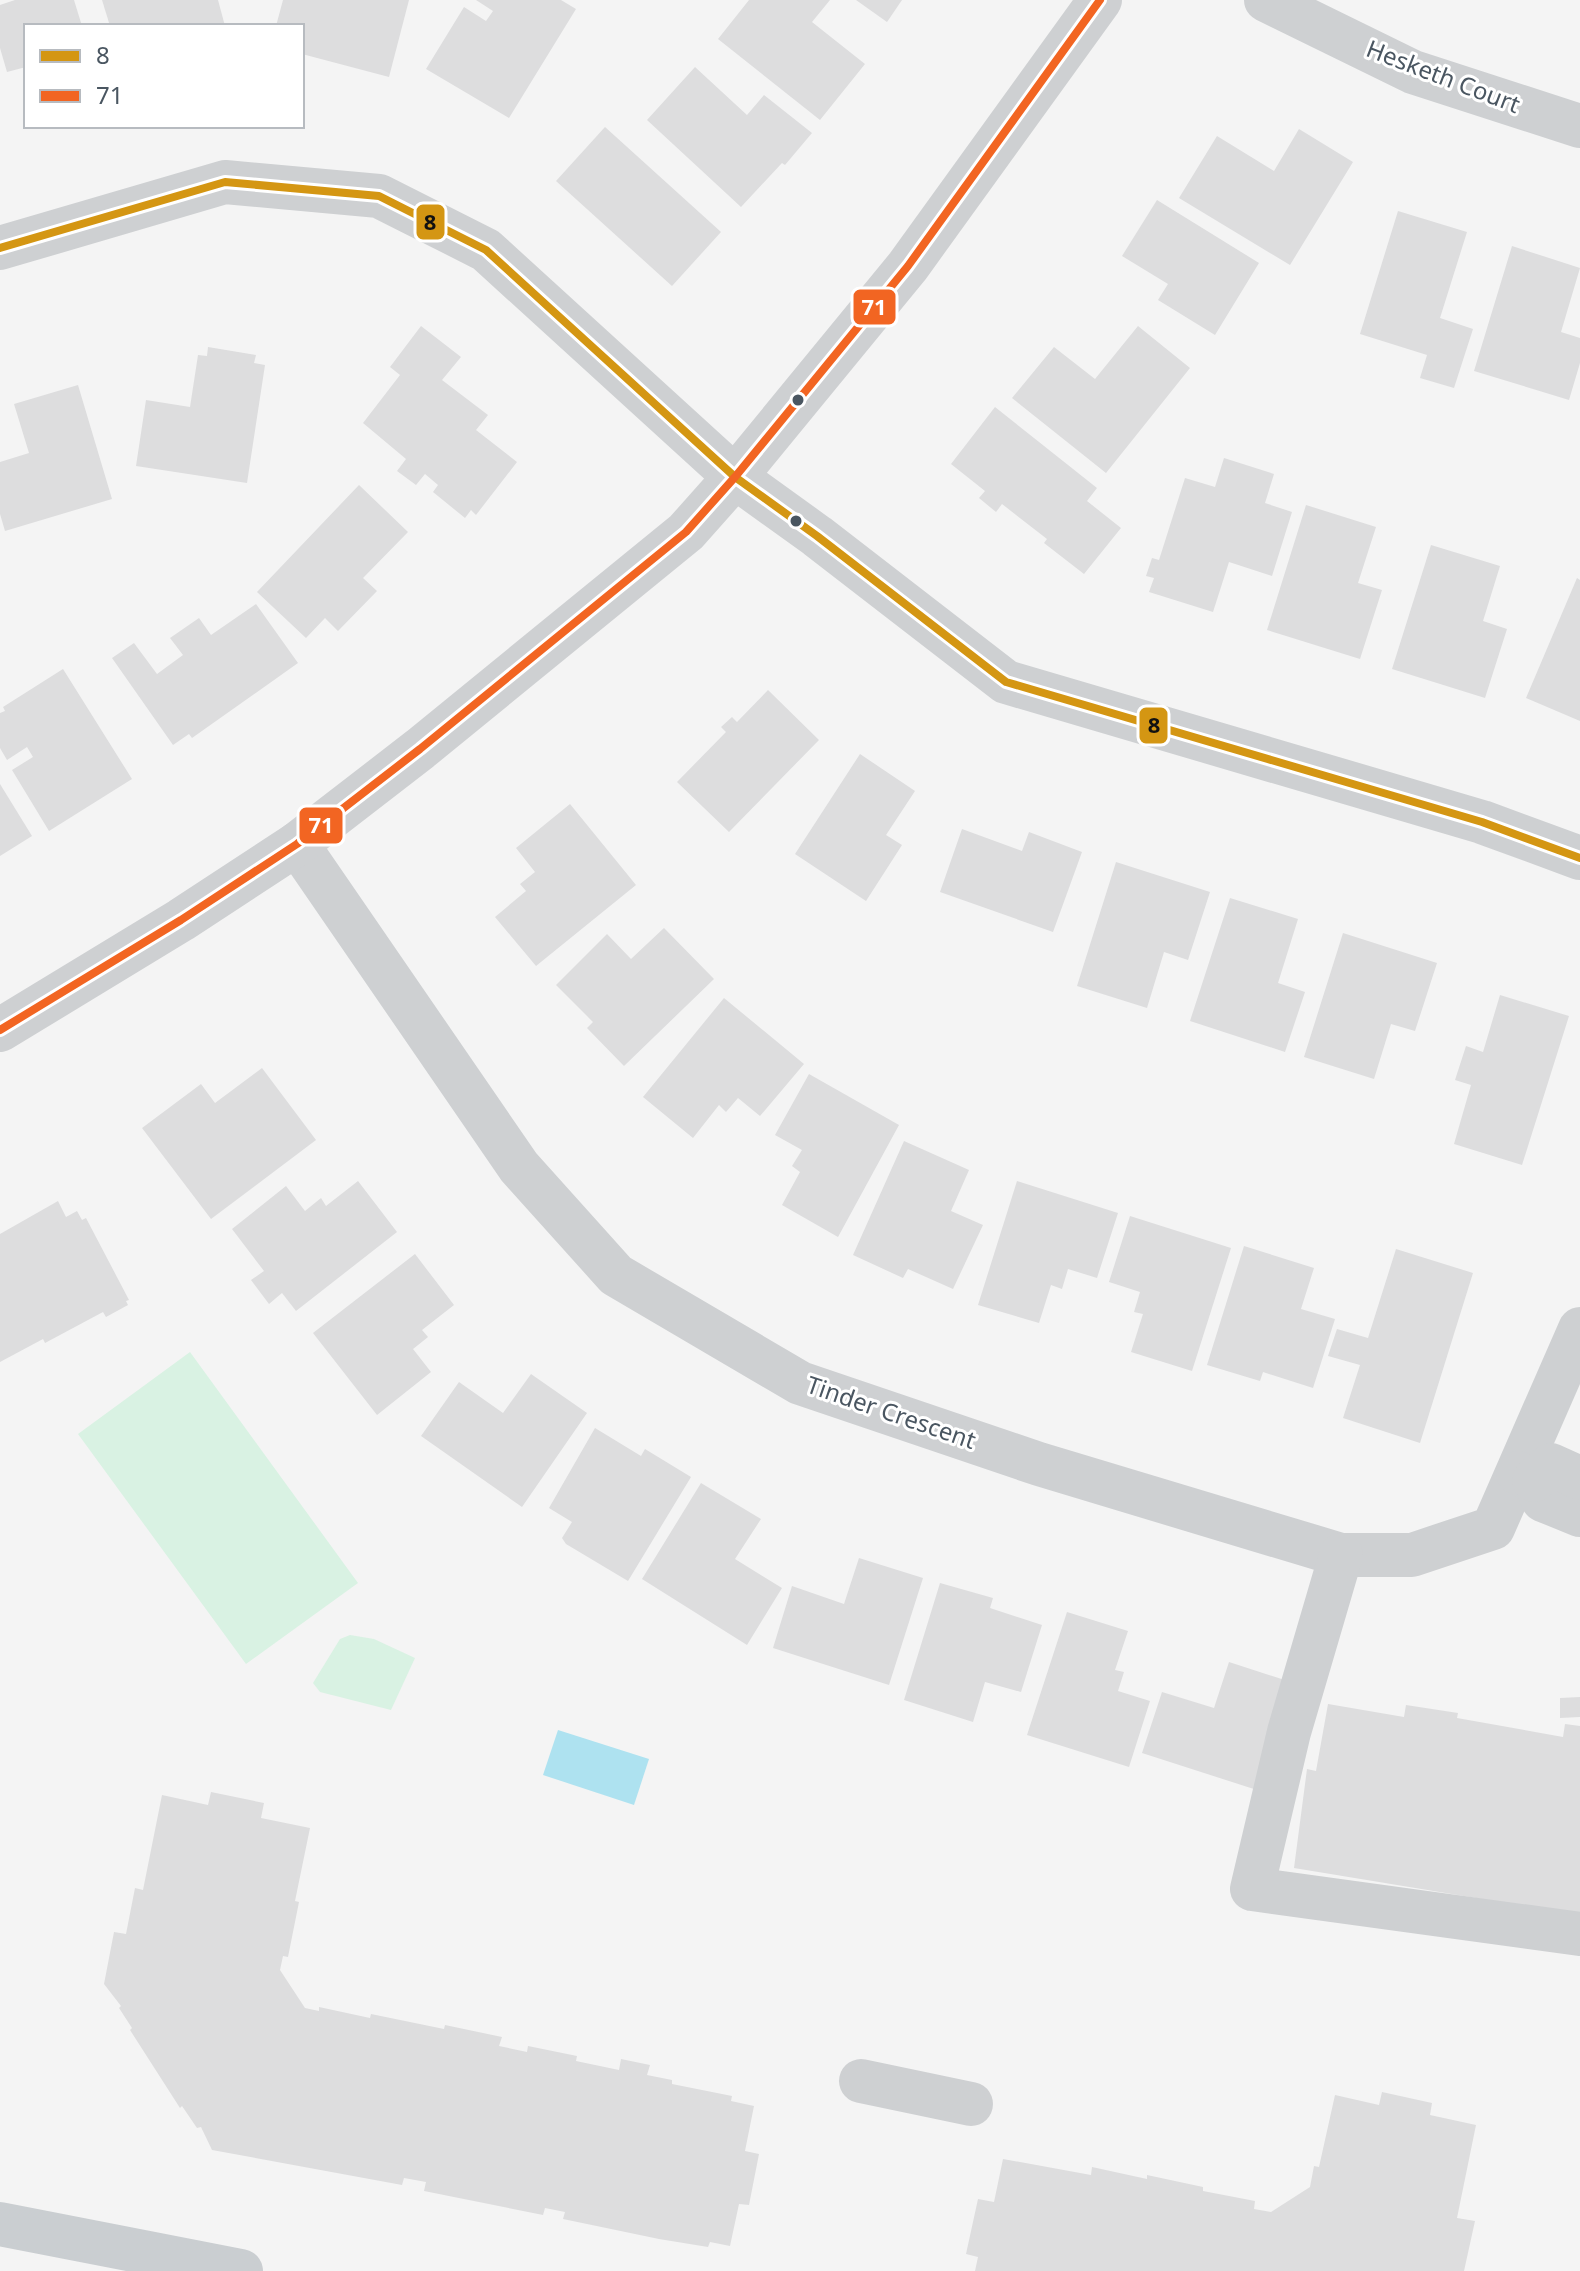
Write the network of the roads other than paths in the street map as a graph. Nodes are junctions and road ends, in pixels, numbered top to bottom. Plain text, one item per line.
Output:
1 (1100, 0) edge
2 (1266, 0) edge
3 (1580, 126) edge
4 (0, 248) edge
5 (735, 477) junction
6 (297, 844) junction
7 (1580, 858) edge
8 (0, 1030) edge
9 (1580, 1329) edge
10 (1526, 1477) junction
11 (1580, 1478) edge
12 (1580, 1515) edge
13 (1341, 1555) junction
14 (1580, 1934) edge
15 (861, 2081) dead end
16 (971, 2104) dead end
17 (0, 2224) edge
18 (241, 2271) edge

1 - 5 street
2 - 3 street, Hesketh Court
4 - 5 street
5 - 6 street
5 - 7 street
6 - 8 street
6 - 13 street, Tinder Crescent
9 - 10 street, Tinder Crescent
10 - 11 street
10 - 12 street
10 - 13 street, Tinder Crescent
13 - 14 street
15 - 16 street
17 - 18 main road

